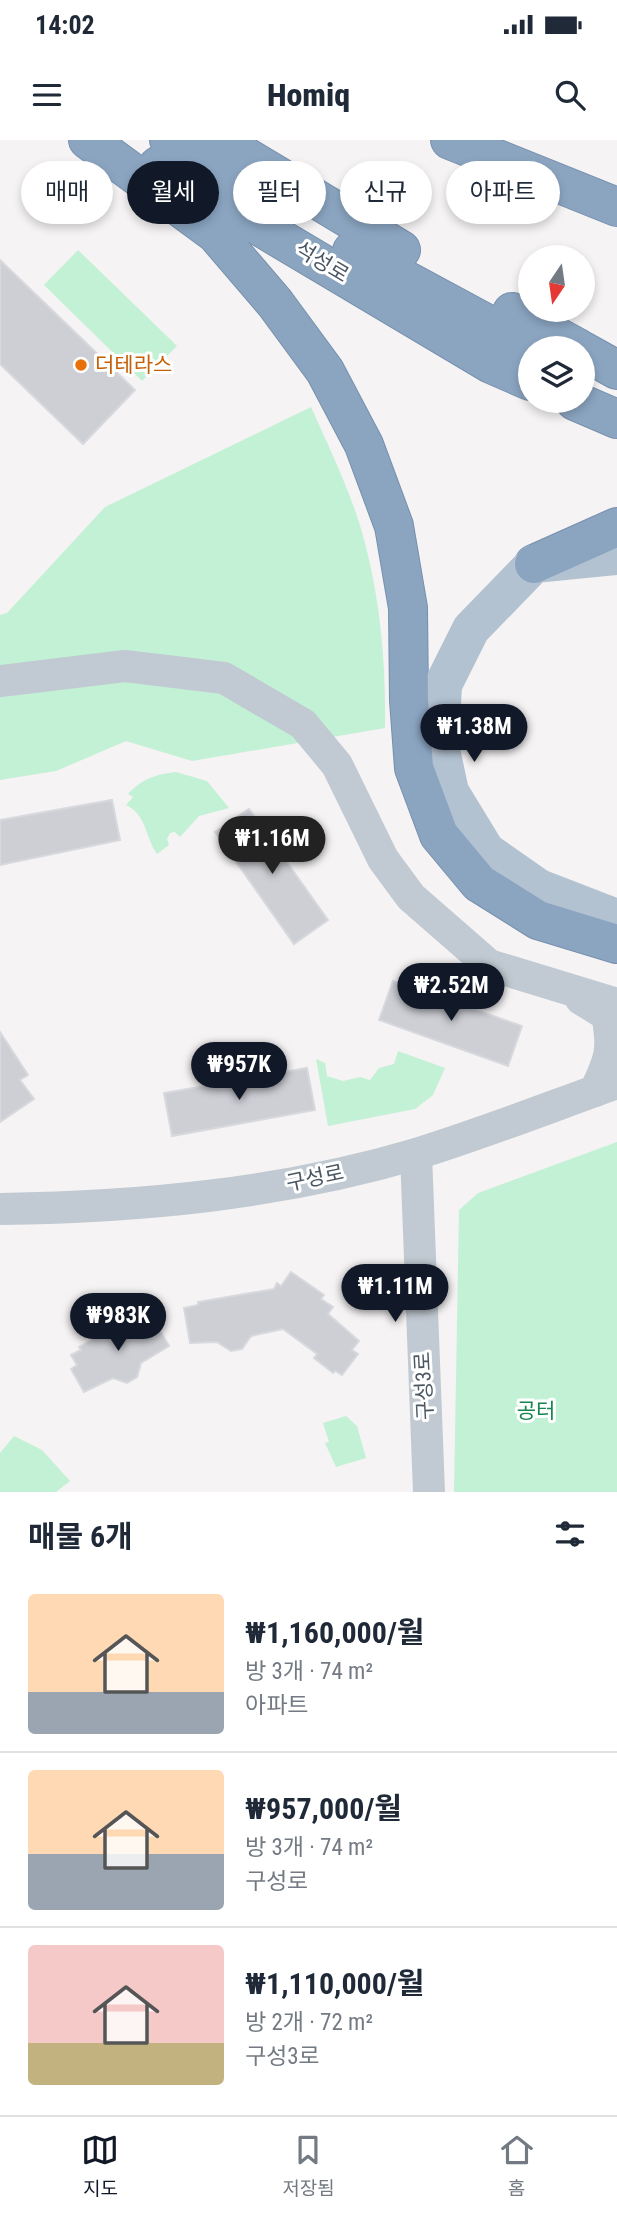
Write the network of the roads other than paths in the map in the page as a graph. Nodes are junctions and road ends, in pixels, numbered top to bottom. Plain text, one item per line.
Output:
1 (88, 140) edge
2 (114, 140) edge
3 (169, 140) edge
4 (218, 140) edge
5 (450, 140) edge
6 (617, 207) edge
7 (556, 336) edge
8 (518, 340) edge
9 (595, 358) edge
10 (617, 370) edge
11 (518, 376) edge
12 (595, 377) edge
13 (617, 387) edge
14 (595, 410) edge
15 (617, 419) edge
16 (617, 527) edge
17 (617, 556) edge
18 (534, 564) junction
19 (0, 681) edge
20 (617, 918) edge
21 (617, 944) edge
22 (566, 990) junction
23 (617, 1004) edge
24 (606, 1087) edge
25 (416, 1154) junction
26 (0, 1209) edge
27 (429, 1492) edge

1 - 21 highway
2 - 11 highway, 석성로
3 - 8 highway, 석성로
4 - 7 highway
5 - 6 highway
9 - 10 highway
12 - 13 highway
14 - 15 highway
16 - 18 highway
17 - 18 main road
18 - 20 main road
19 - 22 street
22 - 23 street
22 - 24 street
24 - 25 street, 구성로
25 - 26 street, 구성로
25 - 27 street, 구성3로

